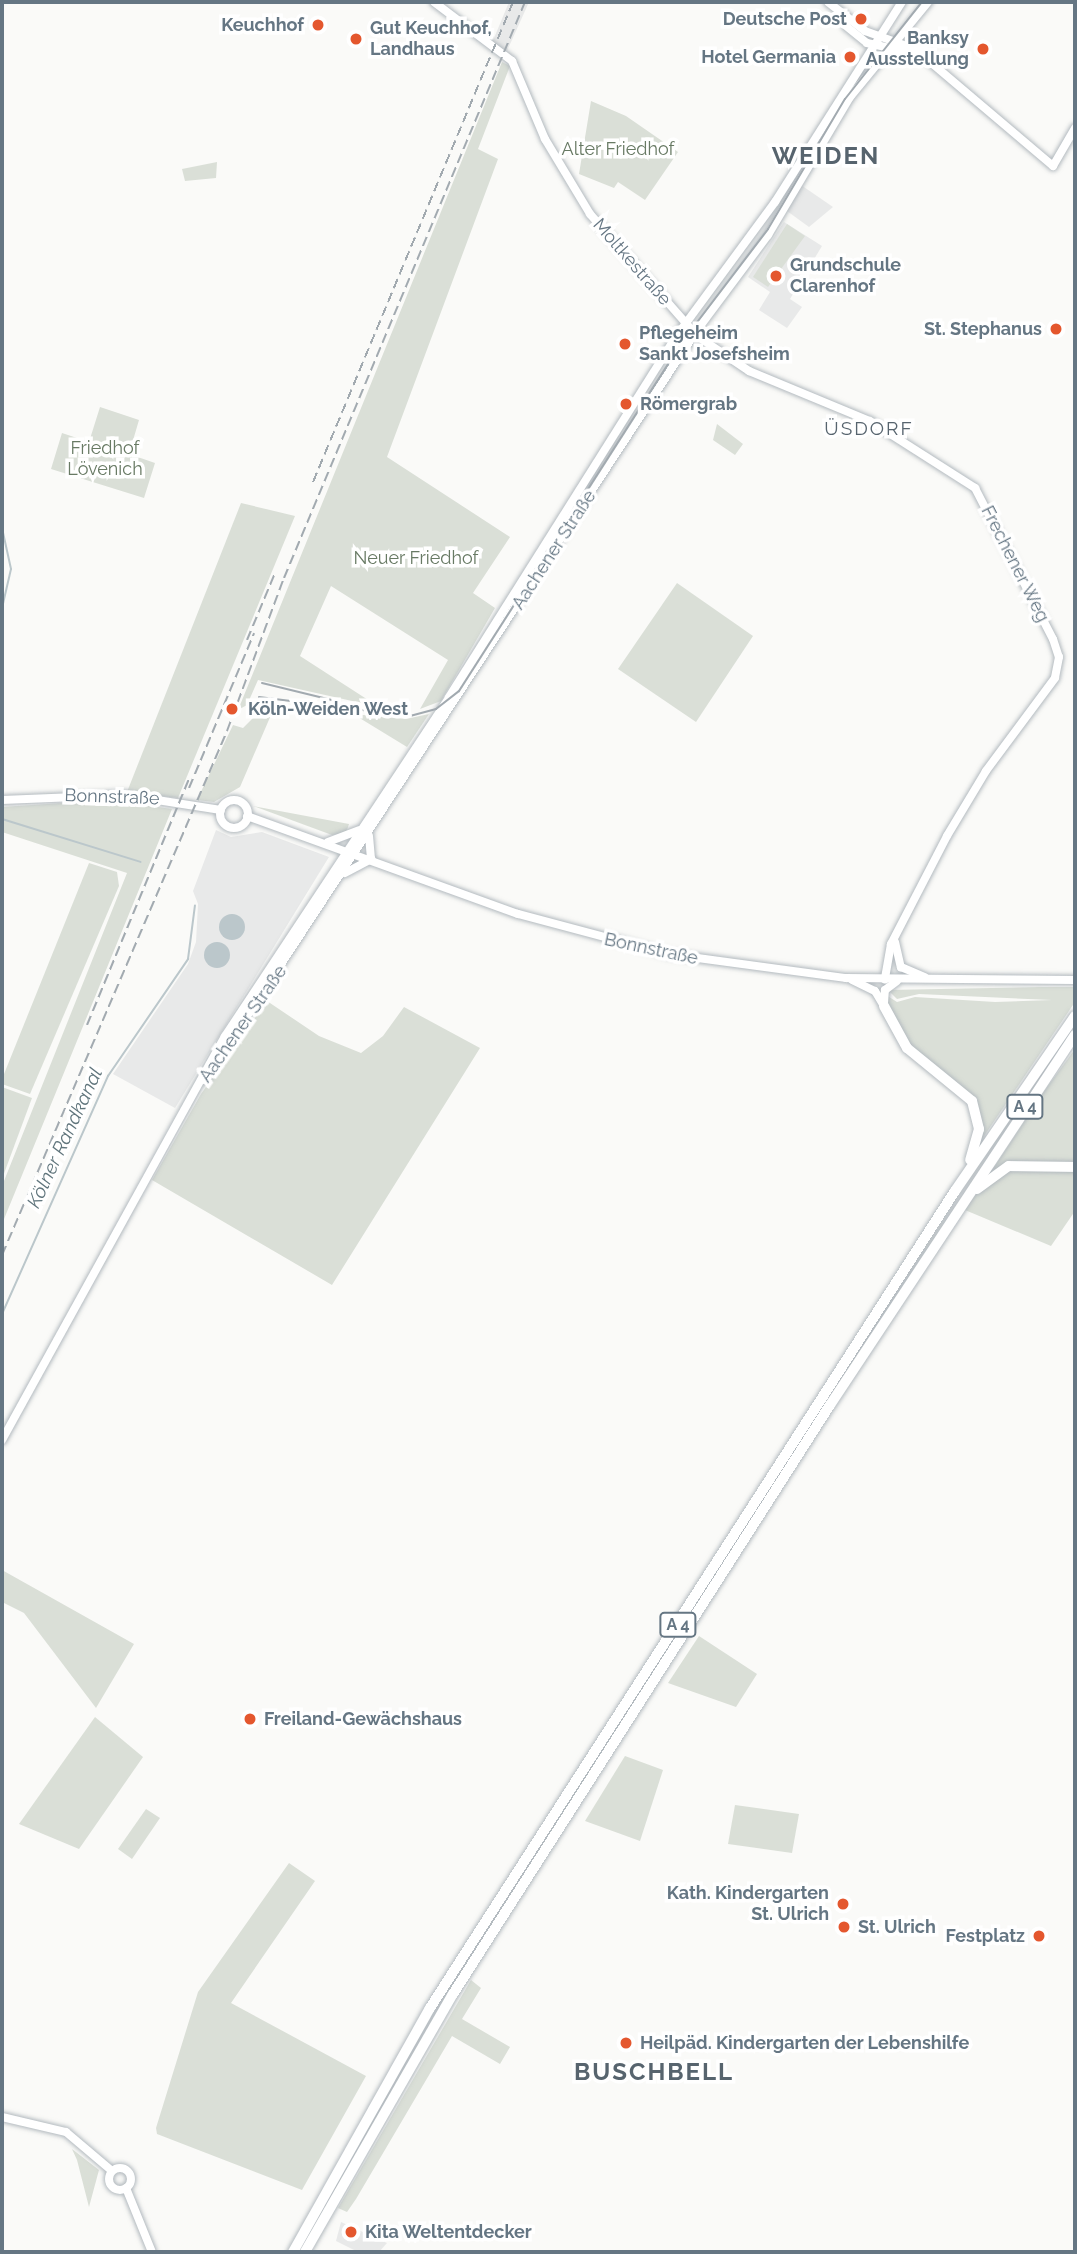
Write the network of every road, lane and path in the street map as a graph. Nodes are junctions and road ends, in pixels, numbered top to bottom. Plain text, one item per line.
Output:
1 (433, 2) edge
2 (822, 2) edge
3 (828, 2) edge
4 (902, 2) edge
5 (928, 2) edge
6 (907, 29) junction
7 (877, 40) junction
8 (894, 44) junction
9 (942, 72) junction
10 (1075, 128) edge
11 (687, 325) junction
12 (695, 333) junction
13 (597, 465) junction
14 (586, 480) junction
15 (599, 481) junction
16 (514, 589) junction
17 (518, 606) junction
18 (2, 800) edge
19 (220, 810) junction
20 (247, 816) junction
21 (359, 830) junction
22 (369, 836) junction
23 (328, 842) junction
24 (346, 849) junction
25 (357, 854) junction
26 (371, 859) junction
27 (345, 873) junction
28 (898, 928) junction
29 (846, 978) junction
30 (885, 979) junction
31 (900, 979) junction
32 (934, 980) junction
33 (1075, 980) edge
34 (884, 1006) junction
35 (1075, 1016) edge
36 (1075, 1035) edge
37 (187, 1105) junction
38 (1075, 1167) edge
39 (955, 1191) junction
40 (958, 1209) junction
41 (2, 1440) edge
42 (466, 1963) junction
43 (2, 2118) edge
44 (112, 2171) junction
45 (126, 2188) junction
46 (319, 2213) junction
47 (152, 2252) edge
48 (293, 2252) edge
49 (305, 2252) edge

1 - 11 main road, Moltkestraße
2 - 7 main road
3 - 7 main road
4 - 7 main road, Aachener Straße
5 - 6 main road, Aachener Straße
6 - 8 main road, Aachener Straße
6 - 9 main road
7 - 8 main road
7 - 11 main road, Aachener Straße
8 - 9 main road
8 - 12 main road, Aachener Straße
9 - 10 main road
11 - 12 main road, Frechener Weg
11 - 13 main road, Aachener Straße
12 - 15 main road, Aachener Straße
12 - 28 main road, Frechener Weg
13 - 14 main road, Aachener Straße
13 - 15 main road
14 - 15 main road
14 - 16 main road, Aachener Straße
15 - 17 main road, Aachener Straße
16 - 17 main road
16 - 21 main road, Aachener Straße
17 - 22 main road, Aachener Straße
18 - 19 main road, Bonnstraße
19 - 20 main road
19 - 20 main road
20 - 23 main road, Bonnstraße
21 - 23 main road
21 - 24 main road, Aachener Straße
22 - 25 main road, Aachener Straße
22 - 26 main road
23 - 24 main road, Bonnstraße
24 - 25 main road, Bonnstraße
24 - 37 main road, Aachener Straße
25 - 26 main road, Bonnstraße
25 - 27 main road, Aachener Straße
26 - 27 main road
26 - 29 main road, Bonnstraße
27 - 37 main road, Aachener Straße
28 - 30 main road, Frechener Weg
28 - 32 main road, Frechener Weg
29 - 30 main road, Bonnstraße
29 - 34 main road
30 - 31 main road, Bonnstraße
31 - 32 main road, Bonnstraße
31 - 34 main road
32 - 33 main road, Bonnstraße
34 - 39 highway
35 - 39 highway, A 4
36 - 40 highway, A 4
37 - 41 main road, Aachener Straße
38 - 40 highway
39 - 42 highway, A 4
40 - 42 highway, A 4
42 - 46 highway, A 4
43 - 44 main road
44 - 45 main road
44 - 45 main road
45 - 47 main road
46 - 48 highway, A 4
46 - 49 highway, A 4

